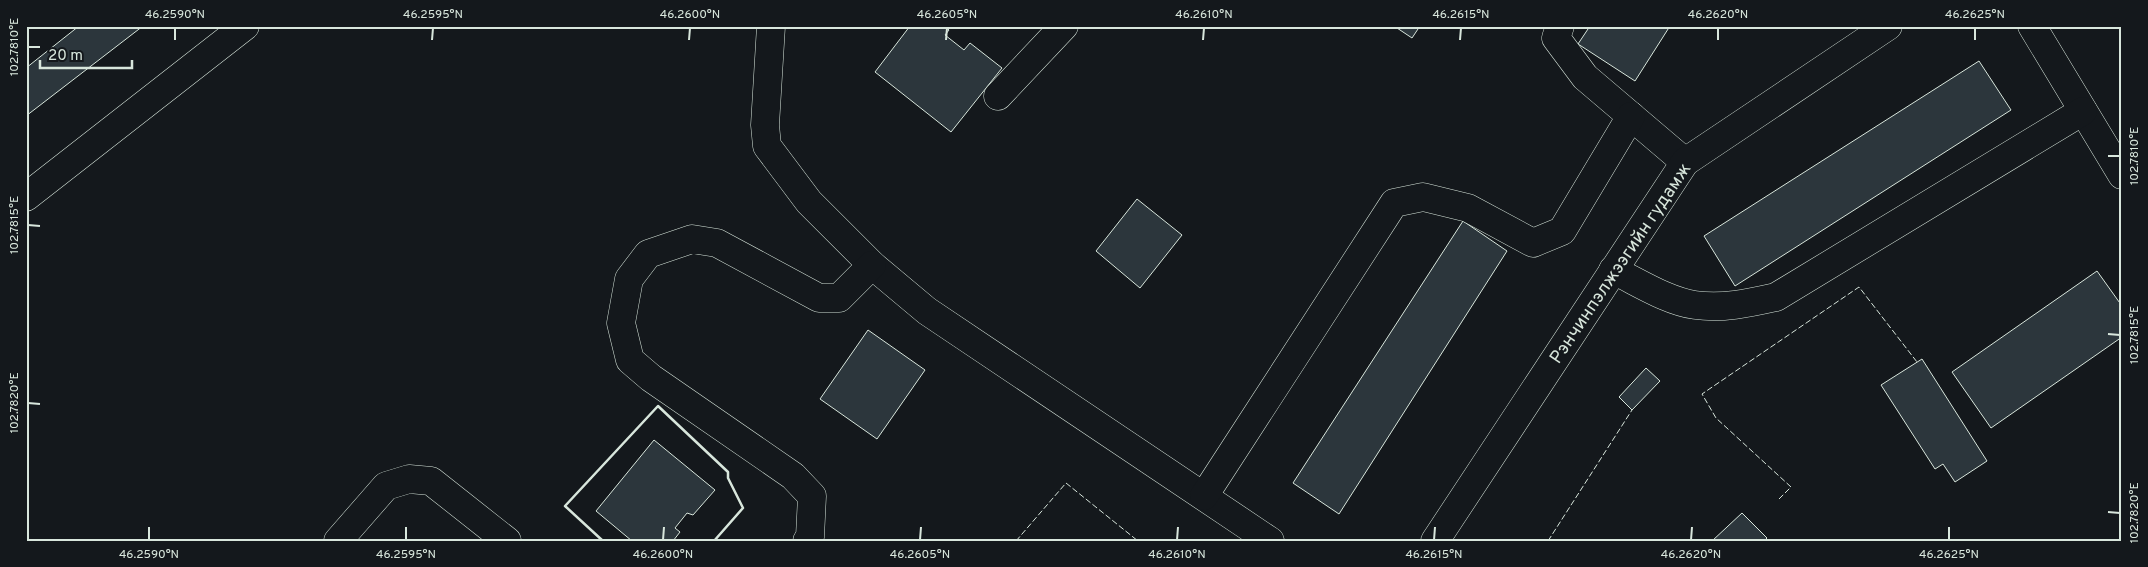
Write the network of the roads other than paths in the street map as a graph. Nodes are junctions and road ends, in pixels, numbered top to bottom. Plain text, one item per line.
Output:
1 (245, 26) edge
2 (771, 26) edge
3 (1064, 26) edge
4 (1560, 26) edge
5 (1888, 26) edge
6 (2032, 26) edge
7 (998, 96) dead end
8 (2083, 110) junction
9 (1631, 116) junction
10 (1686, 162) junction
11 (2122, 175) edge
12 (26, 197) edge
13 (872, 265) junction
14 (1613, 270) junction
15 (1204, 496) junction
16 (338, 541) edge
17 (506, 541) edge
18 (807, 541) edge
19 (1270, 541) edge
20 (1435, 541) edge

1 - 12 street
2 - 13 street
3 - 7 street
4 - 9 street
5 - 10 street, Рэнчинпэлжээгийн гудамж
6 - 8 street
8 - 11 street
8 - 14 street
9 - 10 street
9 - 15 street
10 - 14 street, Рэнчинпэлжээгийн гудамж
13 - 15 street
13 - 18 street
14 - 20 street, Рэнчинпэлжээгийн гудамж
15 - 19 street
16 - 17 street

